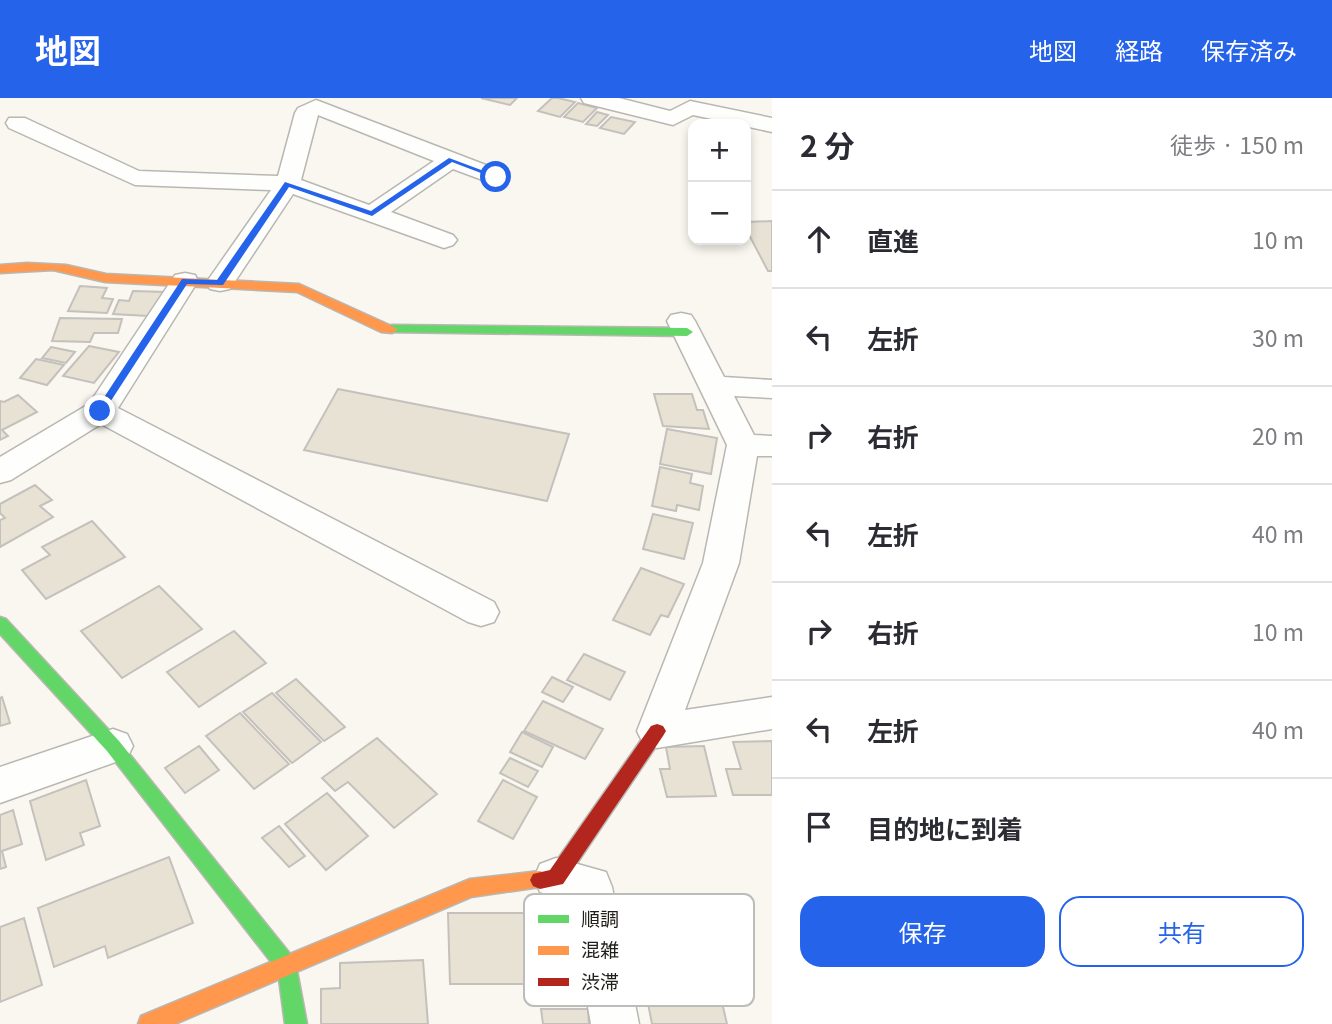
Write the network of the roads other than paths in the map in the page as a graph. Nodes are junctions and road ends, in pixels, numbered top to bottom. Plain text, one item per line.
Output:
1 (592, 98) edge
2 (306, 102) edge
3 (685, 103) edge
4 (41, 113) dead end
5 (772, 125) edge
6 (8, 127) edge
7 (452, 159) junction
8 (496, 177) dead end
9 (288, 183) junction
10 (372, 214) junction
11 (444, 240) dead end
12 (0, 269) edge
13 (185, 281) junction
14 (220, 283) junction
15 (684, 327) joint
16 (713, 386) junction
17 (772, 389) edge
18 (100, 411) junction
19 (757, 446) edge
20 (0, 472) edge
21 (481, 612) dead end
22 (0, 623) edge
23 (772, 713) edge
24 (657, 731) junction
25 (113, 746) junction
26 (0, 785) edge
27 (556, 877) junction
28 (591, 894) edge
29 (288, 967) junction
30 (612, 1006) edge
31 (149, 1024) edge
32 (296, 1024) edge
33 (615, 1024) edge

1 - 3 street
2 - 7 street
2 - 9 street
3 - 5 street
4 - 6 street
6 - 9 street
7 - 8 street
7 - 10 street
9 - 10 street
9 - 14 street
10 - 11 street
12 - 13 street
13 - 14 street
13 - 18 street
14 - 15 street
15 - 16 street
16 - 17 street
16 - 19 street
18 - 20 street
18 - 21 street
19 - 24 street
22 - 25 street
23 - 24 street
24 - 27 street
25 - 26 street
25 - 29 street
27 - 28 street
27 - 29 street
29 - 31 street
29 - 32 street
30 - 33 street

